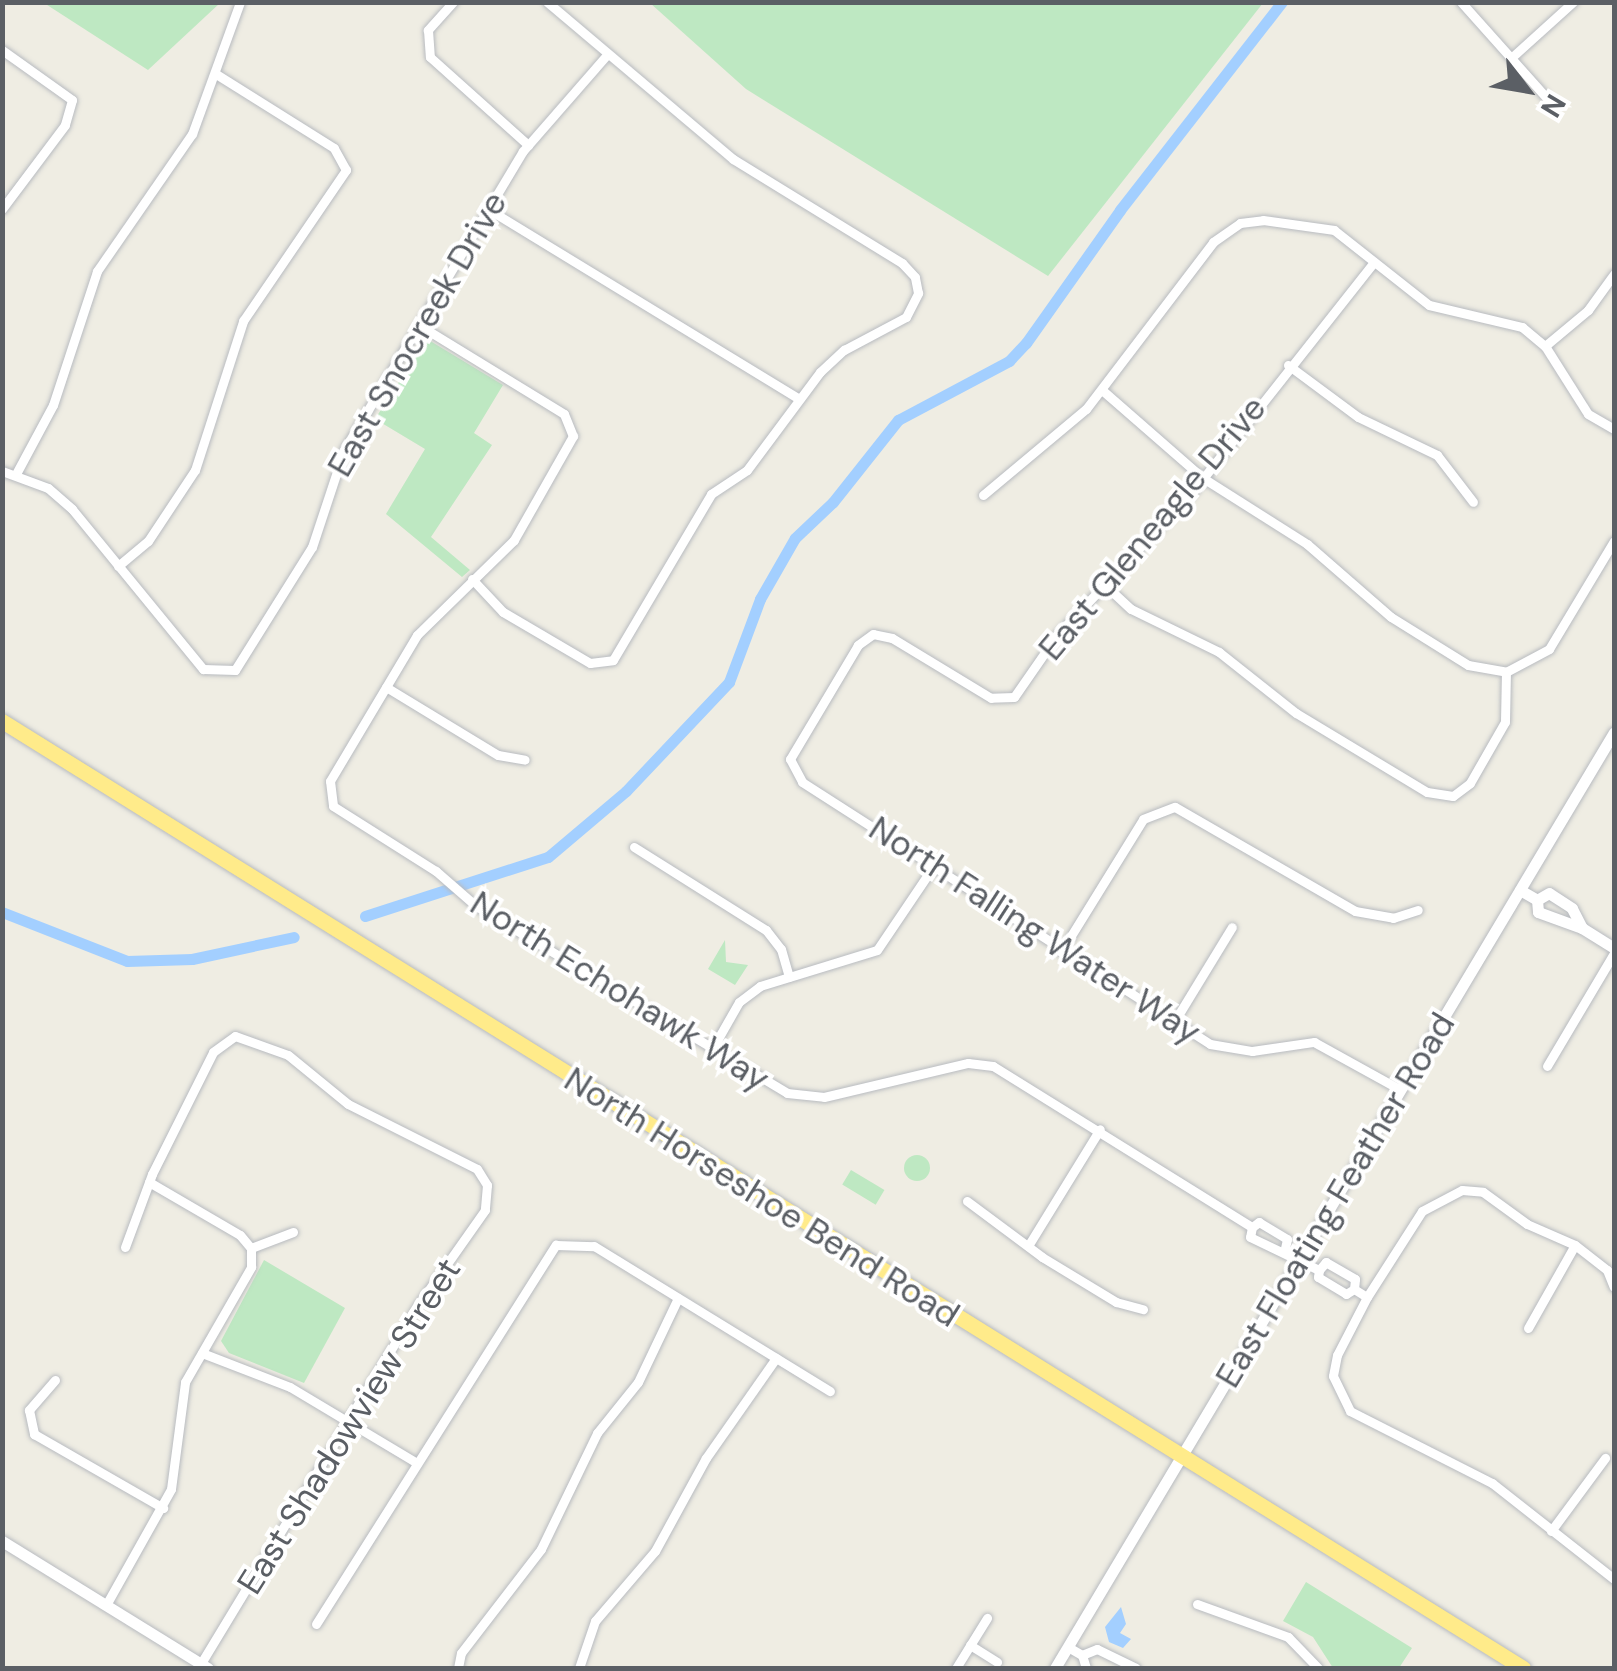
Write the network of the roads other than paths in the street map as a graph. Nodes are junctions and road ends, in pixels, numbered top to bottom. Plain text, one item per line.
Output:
1 (240, 2) edge
2 (454, 2) edge
3 (547, 2) edge
4 (1461, 2) edge
5 (1573, 2) edge
6 (2, 50) edge
7 (606, 56) junction
8 (1511, 58) junction
9 (216, 74) junction
10 (1553, 105) dead end
11 (528, 145) junction
12 (4, 202) edge
13 (488, 209) junction
14 (1374, 262) junction
15 (1614, 274) edge
16 (419, 324) junction
17 (1546, 346) junction
18 (1288, 365) junction
19 (1102, 390) junction
20 (799, 399) junction
21 (1614, 430) edge
22 (2, 471) edge
23 (18, 472) junction
24 (1203, 478) junction
25 (983, 495) dead end
26 (1473, 502) dead end
27 (1612, 548) edge
28 (118, 566) junction
29 (472, 578) junction
30 (1104, 585) junction
31 (1506, 672) junction
32 (386, 686) junction
33 (2, 721) edge
34 (1614, 732) edge
35 (525, 760) dead end
36 (792, 768) joint
37 (634, 847) dead end
38 (935, 864) junction
39 (1520, 890) junction
40 (1537, 900) junction
41 (1418, 910) dead end
42 (1232, 927) dead end
43 (1582, 928) junction
44 (1614, 950) edge
45 (1061, 952) junction
46 (789, 977) junction
47 (1174, 1022) junction
48 (711, 1052) junction
49 (1547, 1066) dead end
50 (1400, 1090) junction
51 (1100, 1129) junction
52 (149, 1182) junction
53 (967, 1201) dead end
54 (1252, 1227) junction
55 (292, 1232) dead end
56 (1575, 1245) junction
57 (1028, 1246) junction
58 (124, 1247) dead end
59 (251, 1248) junction
60 (1285, 1248) junction
61 (1300, 1258) junction
62 (1319, 1270) junction
63 (1614, 1288) edge
64 (1354, 1290) junction
65 (1367, 1297) junction
66 (678, 1298) junction
67 (1143, 1309) dead end
68 (1528, 1328) dead end
69 (202, 1353) junction
70 (776, 1358) junction
71 (55, 1380) dead end
72 (830, 1391) dead end
73 (352, 1424) junction
74 (1605, 1458) dead end
75 (1180, 1459) junction
76 (417, 1463) junction
77 (163, 1508) junction
78 (1551, 1531) junction
79 (2, 1541) edge
80 (1614, 1580) edge
81 (1197, 1604) dead end
82 (106, 1605) junction
83 (987, 1618) dead end
84 (316, 1624) dead end
85 (970, 1645) junction
86 (1068, 1648) junction
87 (1082, 1655) junction
88 (997, 1662) dead end
89 (204, 1666) edge
90 (458, 1668) edge
91 (579, 1668) edge
92 (956, 1668) edge
93 (1055, 1668) edge
94 (1086, 1668) edge
95 (1136, 1668) edge
96 (1318, 1668) edge
97 (1523, 1668) edge

1 - 9 street
2 - 11 street
3 - 7 street
4 - 8 street
5 - 8 street
6 - 12 street
7 - 11 street, East Snocreek Drive
7 - 20 street
8 - 10 street
9 - 23 street
9 - 28 street
11 - 13 street, East Snocreek Drive
13 - 16 street, East Snocreek Drive
13 - 20 street
14 - 17 street
14 - 18 street, East Gleneagle Drive
14 - 19 street
15 - 17 street
16 - 28 street, East Snocreek Drive
16 - 29 street
17 - 21 street
18 - 24 street, East Gleneagle Drive
18 - 26 street
19 - 24 street
19 - 25 street
20 - 29 street
22 - 23 street
23 - 28 street
24 - 30 street, East Gleneagle Drive
24 - 31 street
27 - 31 street
29 - 32 street
30 - 31 street
30 - 36 street, East Gleneagle Drive
32 - 35 street
32 - 48 street, North Echohawk Way
33 - 75 highway, North Horseshoe Bend Road
34 - 39 main road, East Floating Feather Road
36 - 38 street, North Falling Water Way
37 - 46 street
38 - 45 street, North Falling Water Way
38 - 46 street
39 - 40 main road
39 - 50 main road, East Floating Feather Road
40 - 43 main road
40 - 43 main road
41 - 45 street
42 - 47 street
43 - 44 main road
44 - 49 street
45 - 47 street, North Falling Water Way
46 - 48 street
47 - 50 street, North Falling Water Way
48 - 51 street, North Echohawk Way
50 - 61 main road, East Floating Feather Road
51 - 54 street, North Echohawk Way
51 - 57 street
52 - 58 street
52 - 59 street
52 - 73 street, East Shadowview Street
53 - 57 street
54 - 60 street, North Echohawk Way
54 - 60 street, North Echohawk Way
55 - 59 street
56 - 63 street
56 - 65 street
56 - 68 street
57 - 67 street
59 - 69 street
60 - 61 street, North Echohawk Way
61 - 62 street, North Echohawk Way
61 - 75 main road, East Floating Feather Road
62 - 64 street
62 - 64 street
64 - 65 street
65 - 78 street
66 - 70 street
66 - 76 street
66 - 90 street
69 - 73 street
69 - 77 street
70 - 72 street
70 - 91 street
71 - 77 street
73 - 76 street
73 - 89 street, East Shadowview Street
74 - 78 street
75 - 86 main road, East Floating Feather Road
75 - 97 highway, North Horseshoe Bend Road
76 - 84 street
77 - 82 street
78 - 80 street
79 - 82 main road
81 - 96 street
82 - 89 main road
83 - 85 street
85 - 88 street
85 - 92 street
86 - 87 street
86 - 93 main road, East Floating Feather Road
87 - 94 street
87 - 95 street

